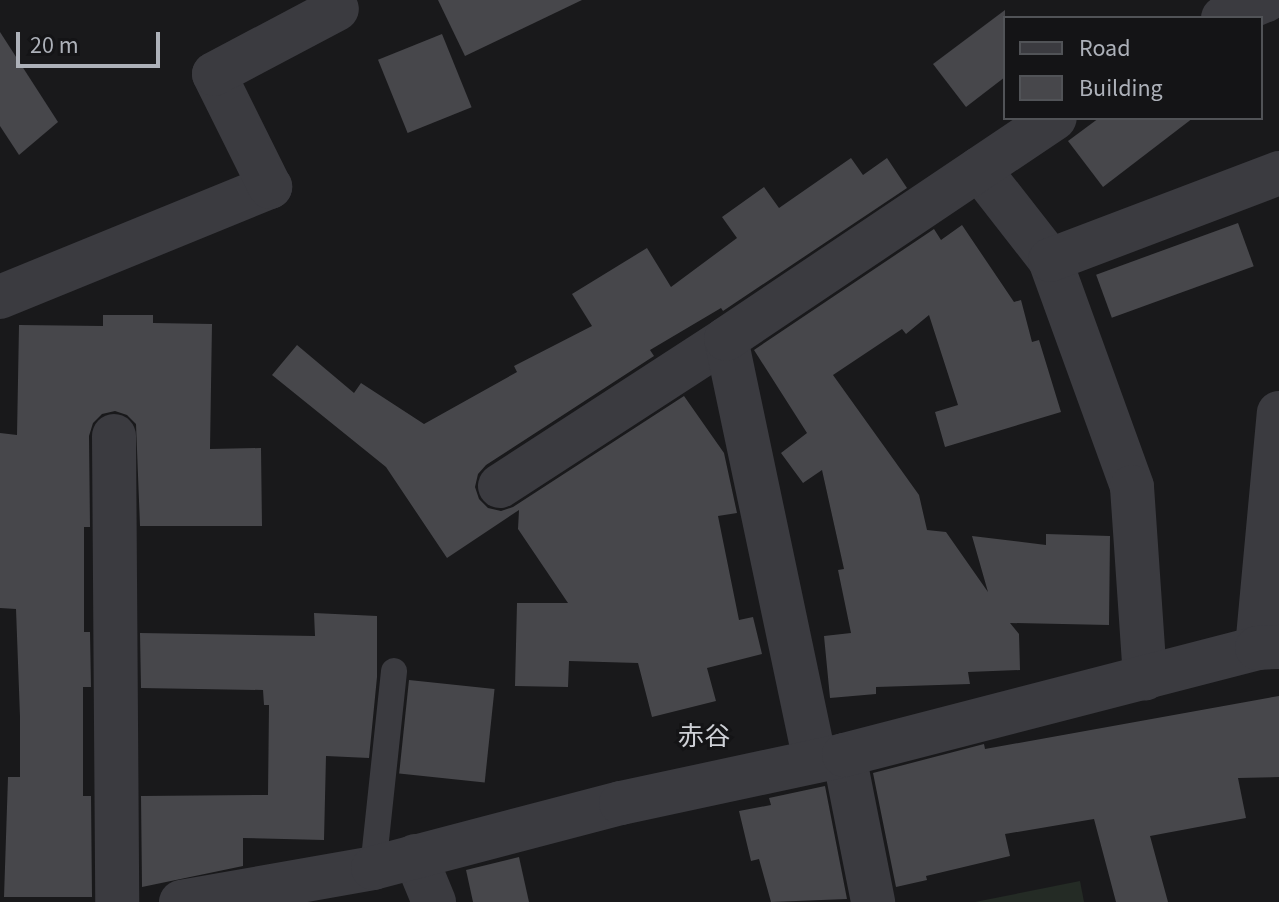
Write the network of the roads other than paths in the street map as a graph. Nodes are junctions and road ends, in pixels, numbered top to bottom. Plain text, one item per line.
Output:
1 (1266, 0) edge
2 (344, 3) edge
3 (1228, 16) edge
4 (1052, 120) edge
5 (979, 169) junction
6 (1279, 173) edge
7 (1050, 260) junction
8 (0, 297) edge
9 (726, 339) junction
10 (1279, 413) edge
11 (114, 436) dead end
12 (500, 486) dead end
13 (1268, 647) edge
14 (394, 671) dead end
15 (1145, 679) junction
16 (829, 758) junction
17 (415, 856) junction
18 (373, 868) junction
19 (117, 902) edge
20 (181, 902) edge
21 (434, 902) edge
22 (873, 902) edge

1 - 3 street
2 - 8 street
4 - 5 street
5 - 7 street
5 - 9 street
6 - 7 street
7 - 15 street
9 - 12 street
9 - 16 street
10 - 13 street
11 - 19 street
13 - 15 street
14 - 18 lane
15 - 16 street
16 - 17 street
16 - 22 street
17 - 18 street
17 - 21 street
18 - 20 street

